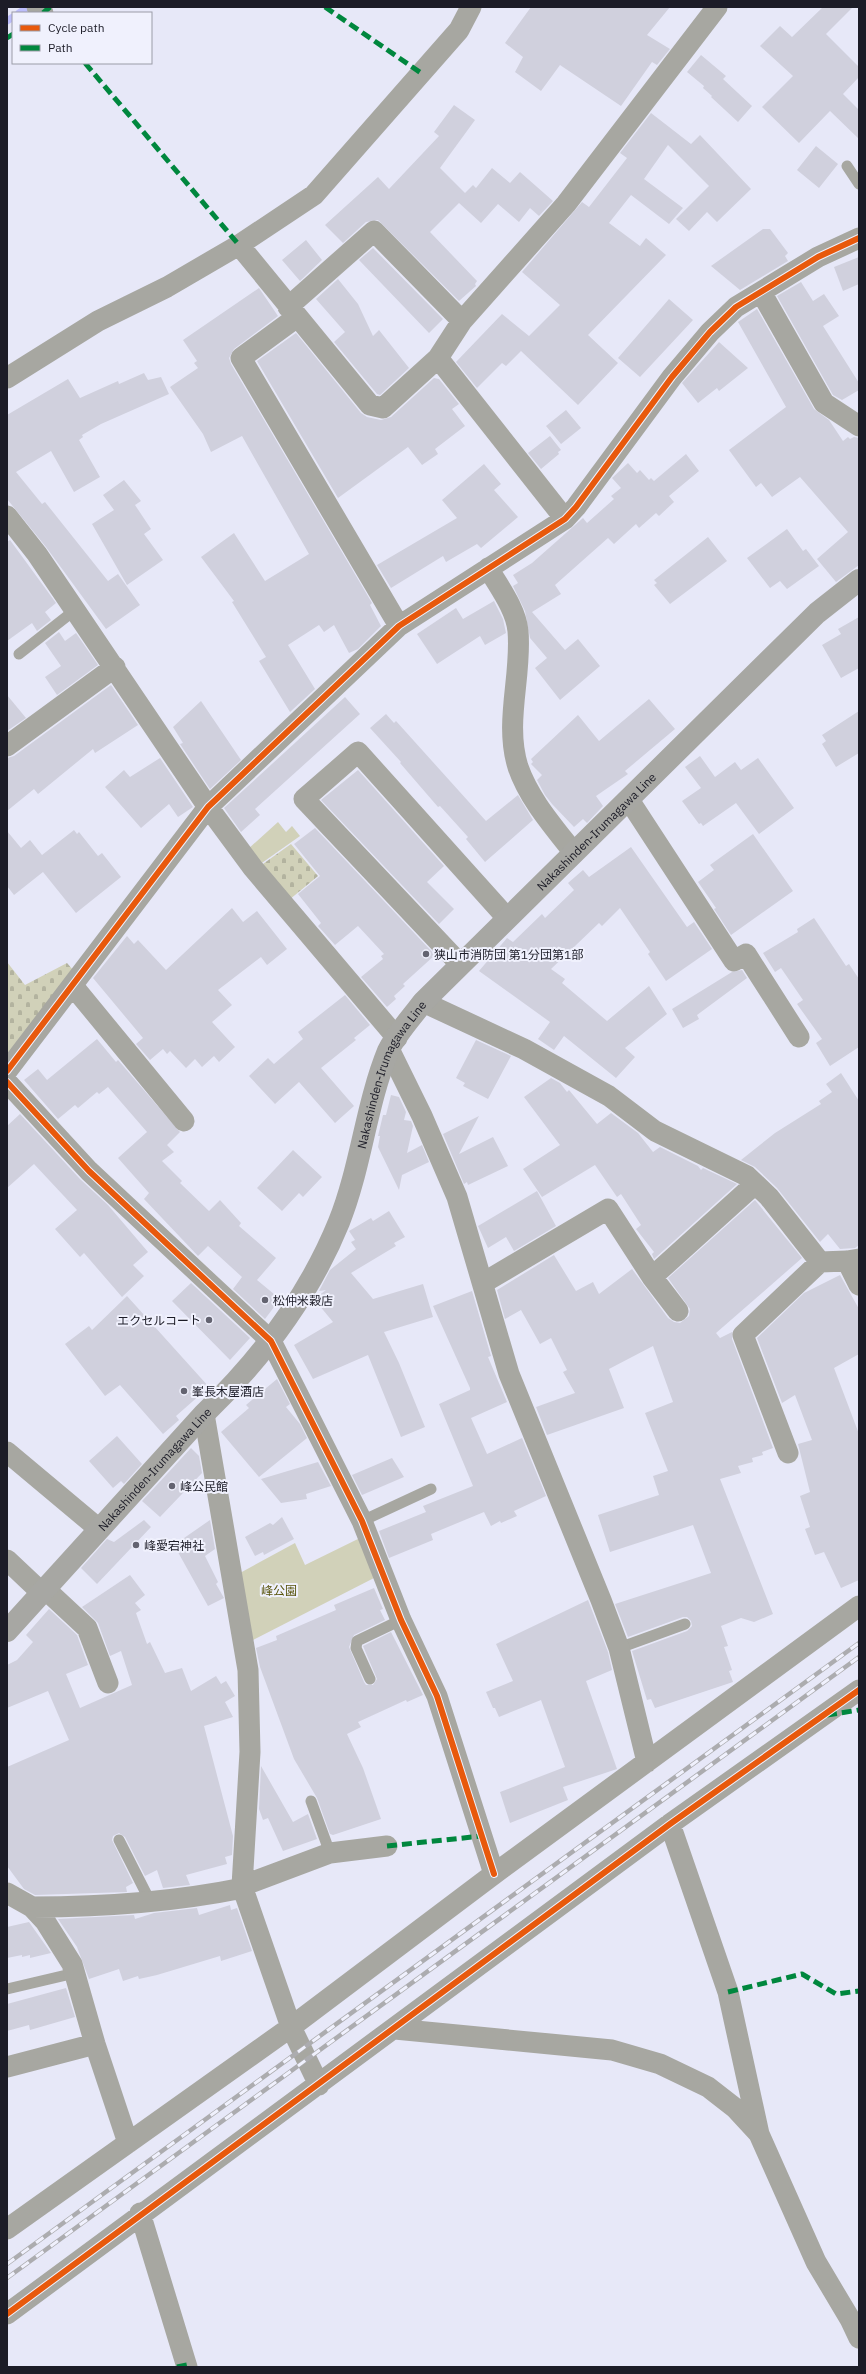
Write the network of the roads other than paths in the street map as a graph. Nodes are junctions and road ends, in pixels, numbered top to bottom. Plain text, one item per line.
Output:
1 (472, 7) edge
2 (716, 7) edge
3 (847, 166) dead end
4 (859, 184) edge
5 (859, 238) edge
6 (239, 245) junction
7 (761, 292) junction
8 (292, 312) junction
9 (462, 321) junction
10 (438, 358) junction
11 (7, 378) edge
12 (859, 426) edge
13 (7, 516) edge
14 (565, 519) junction
15 (488, 568) junction
16 (859, 580) edge
17 (75, 610) junction
18 (399, 626) junction
19 (19, 654) dead end
20 (115, 667) junction
21 (7, 746) edge
22 (629, 800) junction
23 (208, 807) junction
24 (574, 853) junction
25 (507, 918) junction
26 (460, 964) junction
27 (73, 986) junction
28 (424, 1002) junction
29 (799, 1037) dead end
30 (393, 1044) junction
31 (7, 1071) edge
32 (7, 1082) edge
33 (184, 1122) dead end
34 (755, 1184) junction
35 (853, 1260) edge
36 (820, 1262) junction
37 (652, 1277) junction
38 (483, 1283) junction
39 (859, 1285) edge
40 (678, 1311) dead end
41 (271, 1341) junction
42 (204, 1414) junction
43 (7, 1452) edge
44 (788, 1453) dead end
45 (430, 1488) dead end
46 (362, 1520) junction
47 (98, 1529) junction
48 (7, 1560) edge
49 (42, 1590) junction
50 (859, 1606) edge
51 (401, 1620) junction
52 (685, 1624) dead end
53 (7, 1631) edge
54 (619, 1648) junction
55 (370, 1679) dead end
56 (108, 1683) dead end
57 (859, 1690) edge
58 (647, 1762) junction
59 (311, 1801) dead end
60 (670, 1824) junction
61 (118, 1840) dead end
62 (387, 1846) dead end
63 (330, 1853) junction
64 (494, 1874) junction
65 (243, 1887) junction
66 (7, 1893) edge
67 (150, 1901) junction
68 (32, 1907) junction
69 (75, 1973) junction
70 (7, 1989) edge
71 (292, 2026) junction
72 (395, 2029) junction
73 (95, 2044) junction
74 (7, 2067) edge
75 (319, 2085) junction
76 (759, 2134) junction
77 (128, 2143) junction
78 (140, 2213) junction
79 (7, 2229) edge
80 (7, 2314) edge
81 (859, 2338) edge
82 (188, 2367) edge

1 - 6 street
2 - 9 street
3 - 4 lane
5 - 7 street
6 - 8 street
6 - 11 street
7 - 12 street
7 - 14 street
8 - 9 street
8 - 10 street
8 - 18 street
9 - 10 street
10 - 14 street
13 - 17 street
14 - 15 street
15 - 18 street
15 - 24 street
16 - 22 main road, Nakashinden-Irumagawa Line
17 - 19 lane
17 - 20 street
18 - 23 street
20 - 21 street
20 - 23 street
22 - 24 main road, Nakashinden-Irumagawa Line
22 - 29 street
23 - 27 street
23 - 30 street
24 - 25 main road, Nakashinden-Irumagawa Line
25 - 26 main road, Nakashinden-Irumagawa Line
25 - 26 street
26 - 28 main road, Nakashinden-Irumagawa Line
27 - 31 street
27 - 33 street
28 - 30 main road, Nakashinden-Irumagawa Line
28 - 34 street
30 - 38 street
30 - 41 main road, Nakashinden-Irumagawa Line
32 - 41 street
34 - 36 street
34 - 37 street
35 - 36 street
35 - 39 street
36 - 44 street
37 - 38 street
37 - 40 street
38 - 54 street
41 - 42 main road, Nakashinden-Irumagawa Line
41 - 46 street
42 - 47 main road, Nakashinden-Irumagawa Line
42 - 65 street
43 - 47 street
45 - 46 lane
46 - 51 street
47 - 49 main road, Nakashinden-Irumagawa Line
48 - 49 street
49 - 53 main road, Nakashinden-Irumagawa Line
49 - 56 street
50 - 58 street
51 - 55 lane
51 - 64 street
52 - 54 lane
54 - 58 street
57 - 60 street
58 - 64 street
59 - 63 lane
60 - 72 street
60 - 76 street
61 - 67 lane
62 - 63 street
63 - 65 street
64 - 71 street
65 - 67 street
65 - 71 street
66 - 68 street
67 - 68 street
68 - 69 street
69 - 70 lane
69 - 73 street
71 - 75 street
71 - 77 street
72 - 75 street
72 - 76 street
73 - 74 street
73 - 77 street
75 - 78 street
76 - 81 street
77 - 79 street
78 - 80 street
78 - 82 street

